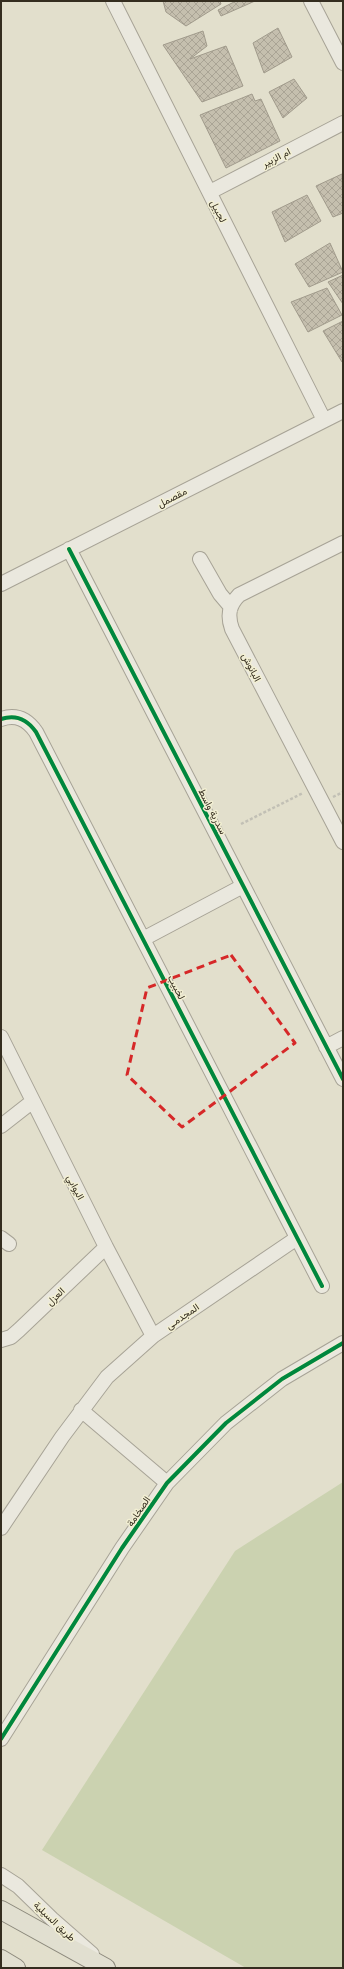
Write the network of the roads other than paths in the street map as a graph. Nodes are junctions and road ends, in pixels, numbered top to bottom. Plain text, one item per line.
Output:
1 (113, 1) edge
2 (311, 1) edge
3 (343, 62) edge
4 (343, 123) edge
5 (210, 192) junction
6 (343, 411) edge
7 (324, 420) junction
8 (343, 543) edge
9 (69, 549) junction
10 (200, 559) dead end
11 (1, 584) edge
12 (231, 607) junction
13 (1, 719) edge
14 (343, 842) edge
15 (243, 886) junction
16 (143, 939) junction
17 (1, 1037) edge
18 (343, 1038) edge
19 (326, 1047) junction
20 (343, 1080) edge
21 (33, 1101) junction
22 (1, 1126) edge
23 (297, 1238) junction
24 (106, 1247) junction
25 (322, 1286) dead end
26 (153, 1336) junction
27 (1, 1340) edge
28 (343, 1343) edge
29 (81, 1410) junction
30 (167, 1483) junction
31 (1, 1528) edge
32 (1, 1739) edge
33 (1, 1875) edge
34 (1, 1910) edge
35 (1, 1959) edge
36 (16, 1968) edge
37 (108, 1968) edge

1 - 5 street, لجبيل
2 - 3 street
4 - 5 street, ام الزبير
5 - 7 street, لجبيل
6 - 7 street, مقصمل
7 - 9 street, مقصمل
8 - 12 street
9 - 11 street, مقصمل
9 - 15 street, سدرية واسط
10 - 12 street
12 - 14 street, البانوش
13 - 16 street, لخبيب
15 - 16 street
15 - 19 street, سدرية واسط
16 - 23 street, لخبيب
17 - 21 street, اليوابي
18 - 19 street
19 - 20 street, سدرية واسط
21 - 22 street
21 - 24 street, اليوابي
23 - 25 street, لخبيب
23 - 26 street, المجدمـى
24 - 26 street, اليوابي
24 - 27 street, العزل
26 - 29 street, المجدمـى
28 - 30 street, الصخامة
29 - 30 street
29 - 31 street, المجدمـى
30 - 32 street, الصخامة
33 - 37 street, طريق السيلية
34 - 37 main road, طريق السيلية
35 - 36 main road

